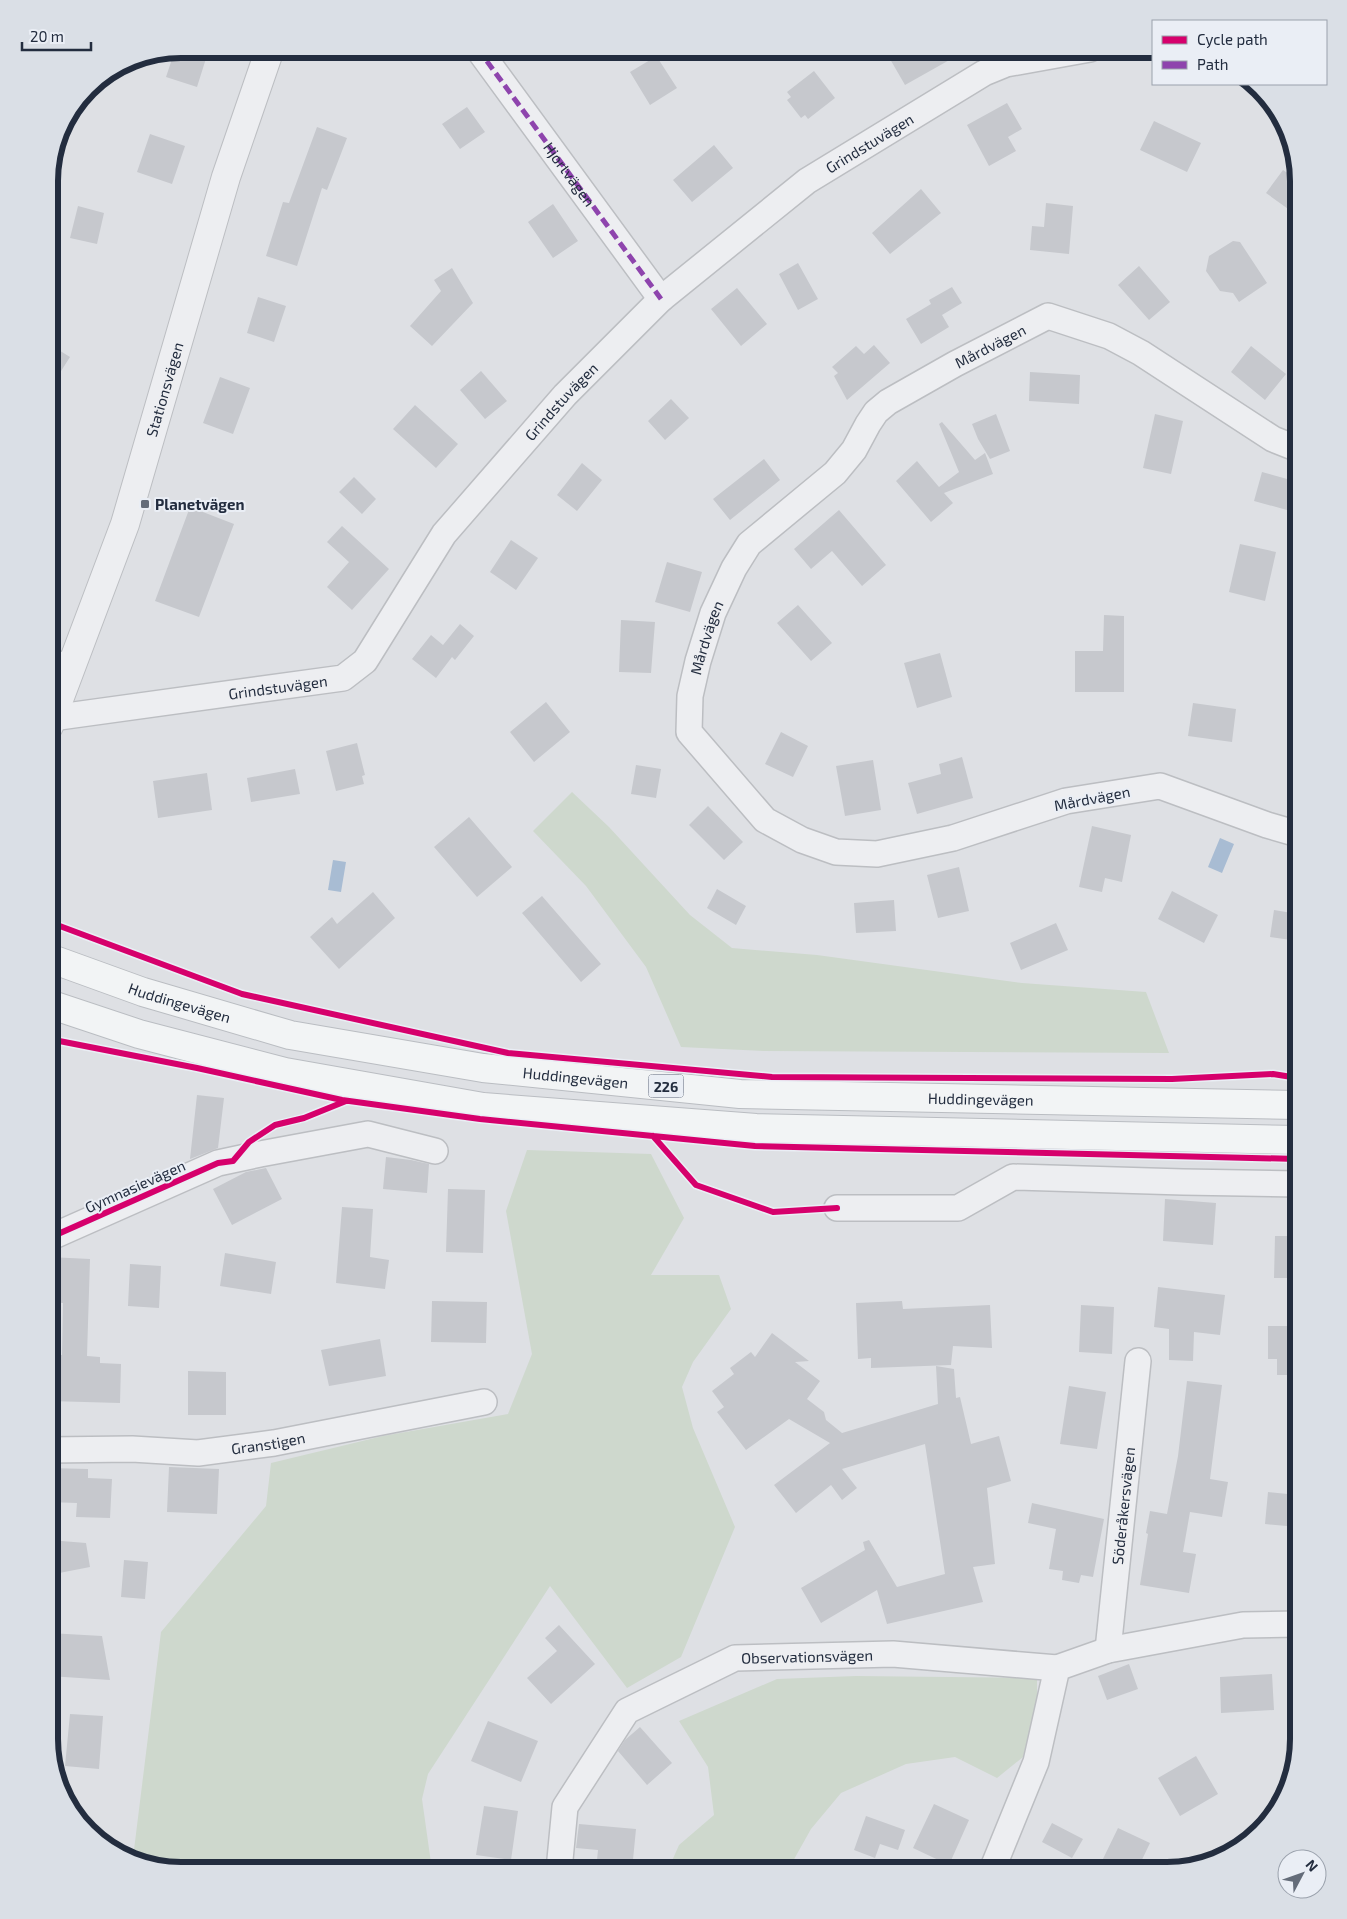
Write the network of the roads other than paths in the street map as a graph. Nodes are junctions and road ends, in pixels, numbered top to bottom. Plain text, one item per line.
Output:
1 (267, 58) edge
2 (485, 58) edge
3 (1040, 58) edge
4 (661, 299) junction
5 (1290, 446) edge
6 (59, 665) edge
7 (58, 721) edge
8 (1290, 831) edge
9 (58, 961) edge
10 (58, 1007) edge
11 (1290, 1105) edge
12 (1290, 1140) edge
13 (435, 1152) dead end
14 (1290, 1184) edge
15 (837, 1208) dead end
16 (58, 1234) edge
17 (1138, 1361) dead end
18 (484, 1402) dead end
19 (58, 1450) edge
20 (1290, 1624) edge
21 (1108, 1650) junction
22 (1056, 1668) junction
23 (560, 1861) edge
24 (995, 1862) edge

1 - 6 street, Stationsvägen
2 - 4 street, Hjortvägen
3 - 4 street, Grindstuvägen
4 - 7 street, Grindstuvägen
5 - 8 street, Mårdvägen
9 - 11 main road, Huddingevägen / 226
10 - 12 main road
13 - 16 street, Gymnasievägen
14 - 15 street
17 - 21 street, Söderåkersvägen
18 - 19 street, Granstigen
20 - 21 street
21 - 22 street
22 - 23 street, Observationsvägen
22 - 24 street

